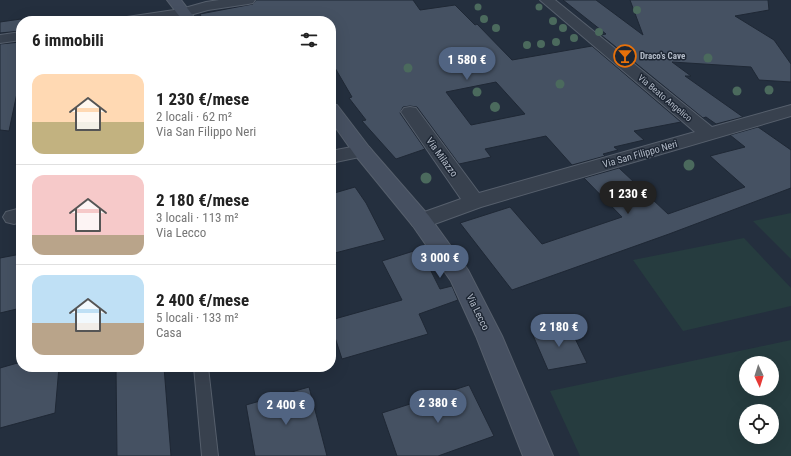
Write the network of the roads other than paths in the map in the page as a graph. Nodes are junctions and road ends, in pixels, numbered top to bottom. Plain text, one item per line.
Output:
1 (174, 0) edge
2 (248, 0) edge
3 (547, 0) edge
4 (185, 16) edge
5 (188, 16) edge
6 (16, 37) edge
7 (0, 39) edge
8 (791, 110) edge
9 (410, 112) dead end
10 (336, 115) edge
11 (709, 134) junction
12 (362, 151) junction
13 (336, 156) edge
14 (474, 202) junction
15 (421, 221) junction
16 (202, 372) edge
17 (210, 456) edge
18 (538, 456) edge

1 - 4 street
2 - 5 street
3 - 11 street, Via Beato Angelico
6 - 7 street
8 - 11 street, Via San Filippo Neri
9 - 14 street, Via Milazzo
10 - 12 street, Via Lecco
11 - 14 street, Via San Filippo Neri
12 - 13 street
12 - 15 street, Via Lecco
14 - 15 street, Via San Filippo Neri
15 - 18 street, Via Lecco
16 - 17 lane

